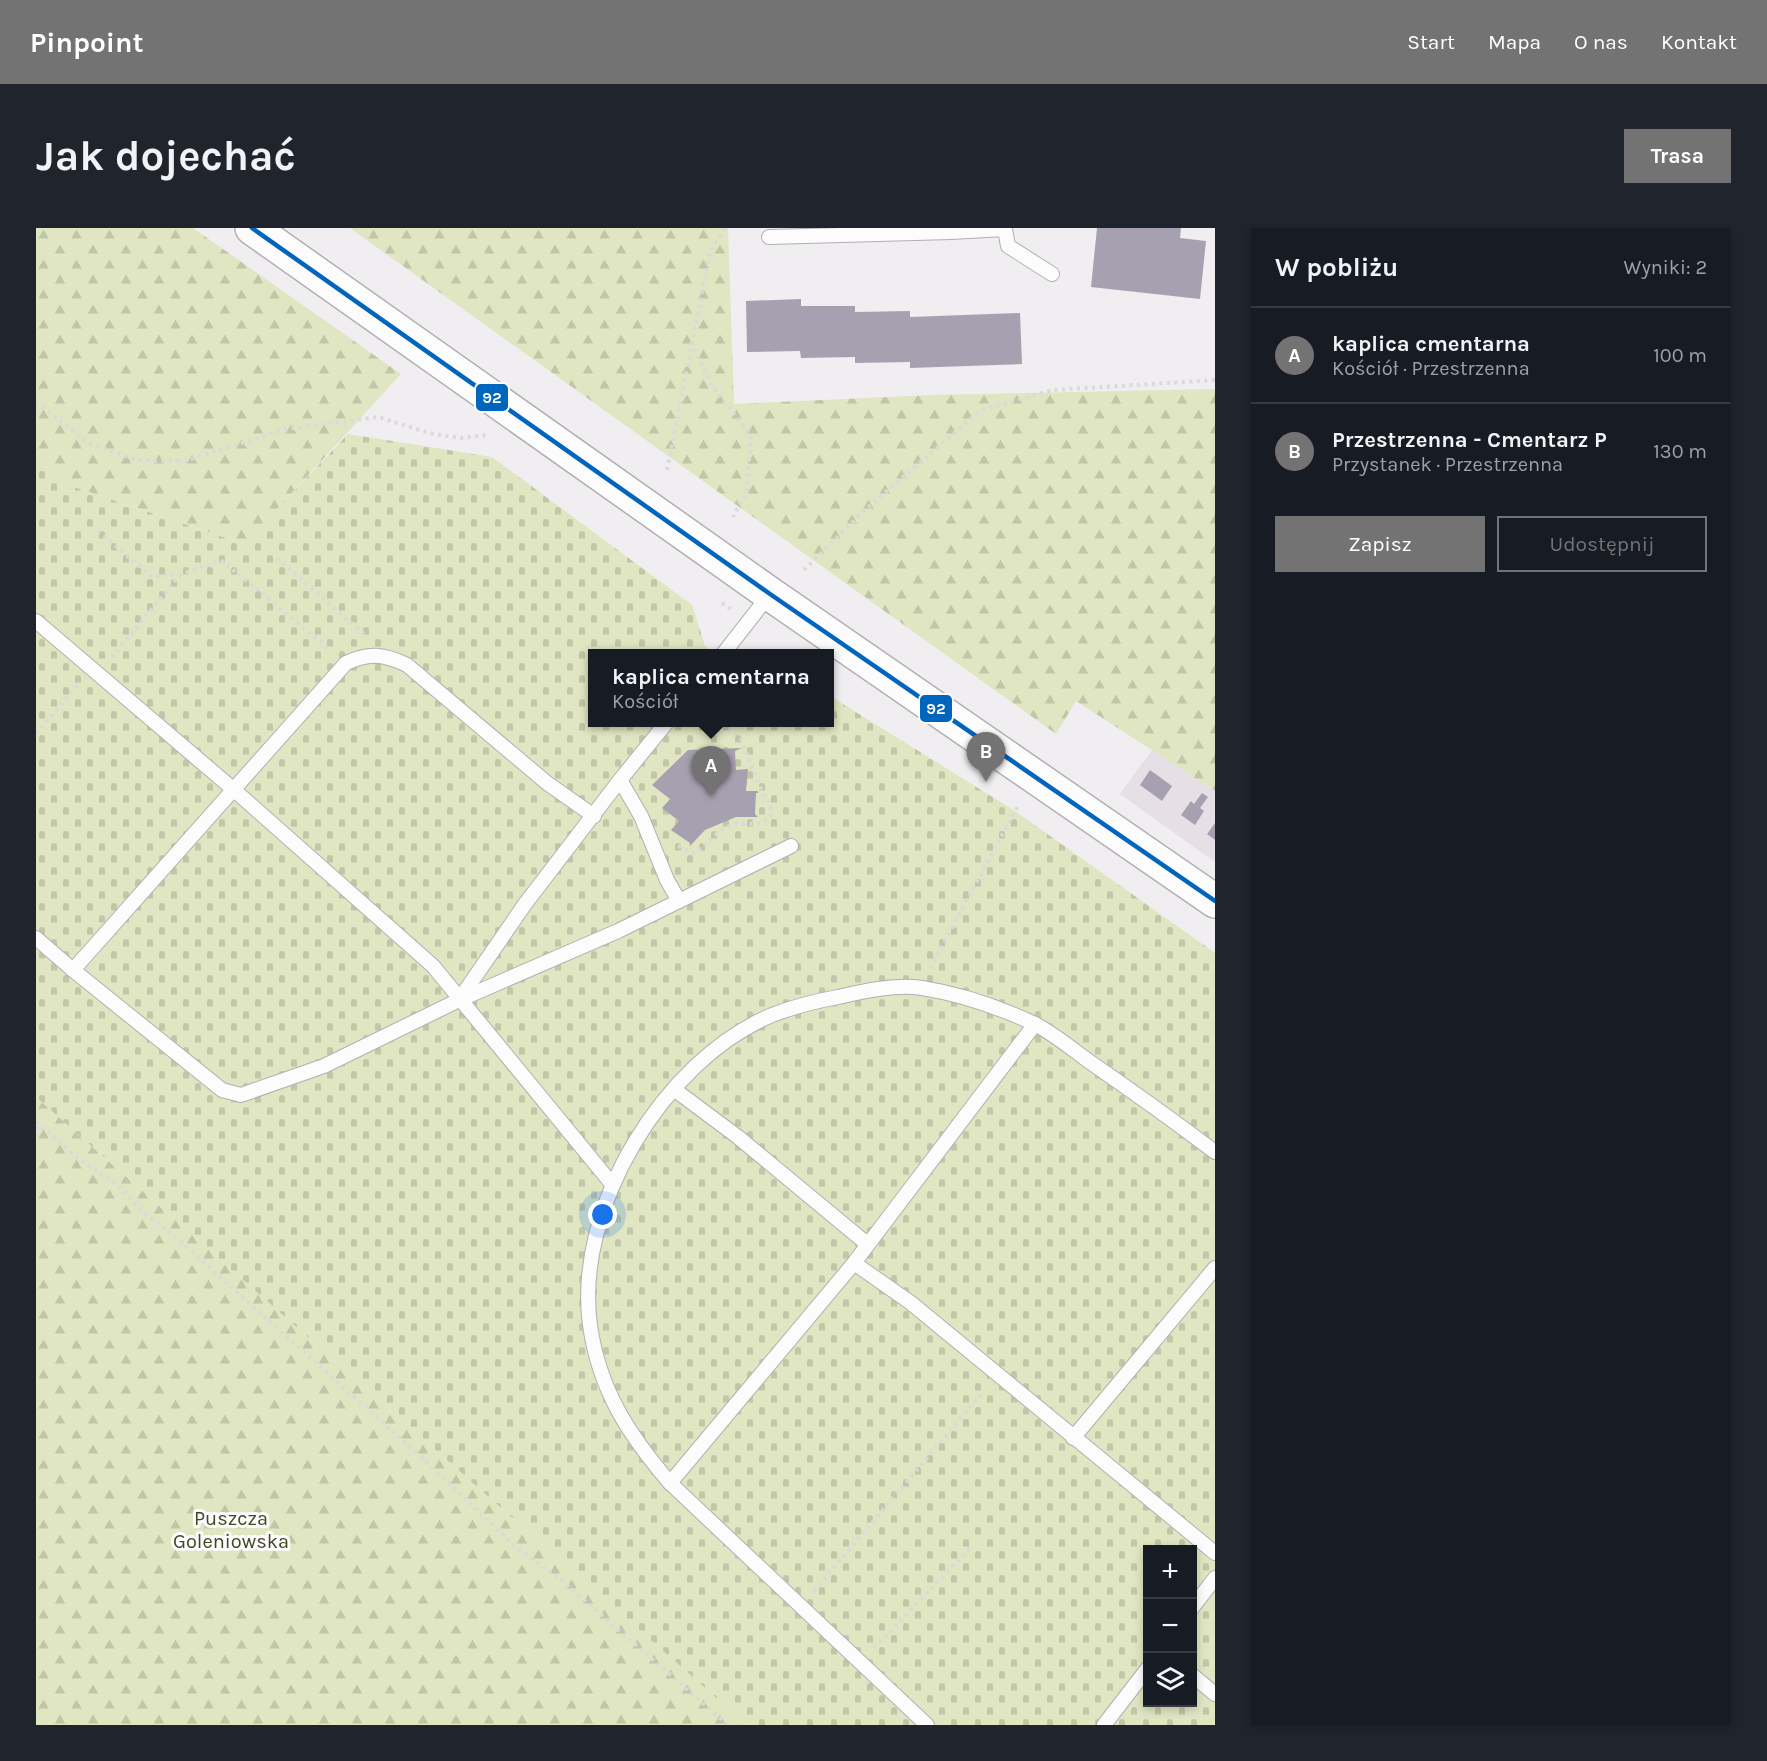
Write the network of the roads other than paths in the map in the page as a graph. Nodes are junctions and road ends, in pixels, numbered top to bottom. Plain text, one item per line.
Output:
1 (252, 228) edge
2 (950, 230) edge
3 (770, 237) dead end
4 (1052, 274) dead end
5 (770, 594) junction
6 (36, 621) edge
7 (727, 649) edge
8 (664, 727) edge
9 (620, 780) junction
10 (233, 789) junction
11 (594, 816) junction
12 (791, 846) dead end
13 (679, 901) junction
14 (1215, 901) edge
15 (36, 938) edge
16 (73, 970) junction
17 (459, 1000) junction
18 (1035, 1024) junction
19 (675, 1090) junction
20 (1215, 1152) edge
21 (612, 1184) junction
22 (867, 1243) junction
23 (854, 1263) junction
24 (1215, 1268) edge
25 (1073, 1438) junction
26 (670, 1483) junction
27 (1215, 1553) edge
28 (1215, 1578) edge
29 (1197, 1601) edge
30 (1143, 1674) edge
31 (1197, 1679) edge
32 (1215, 1694) edge
33 (927, 1725) edge
34 (1104, 1725) edge

1 - 5 street
2 - 3 lane
2 - 4 lane
5 - 7 lane
5 - 14 street
6 - 10 lane
8 - 9 lane
9 - 11 lane
9 - 13 lane
10 - 11 lane
10 - 16 lane
10 - 17 lane
11 - 17 lane
12 - 13 lane
13 - 17 lane
15 - 16 lane
16 - 17 lane
17 - 21 lane
18 - 19 lane
18 - 20 lane
18 - 22 lane
19 - 21 lane
19 - 22 lane
21 - 26 lane
22 - 23 lane
23 - 25 lane
23 - 26 lane
24 - 25 lane
25 - 27 lane
26 - 33 lane
28 - 29 lane
30 - 34 lane
31 - 32 lane

